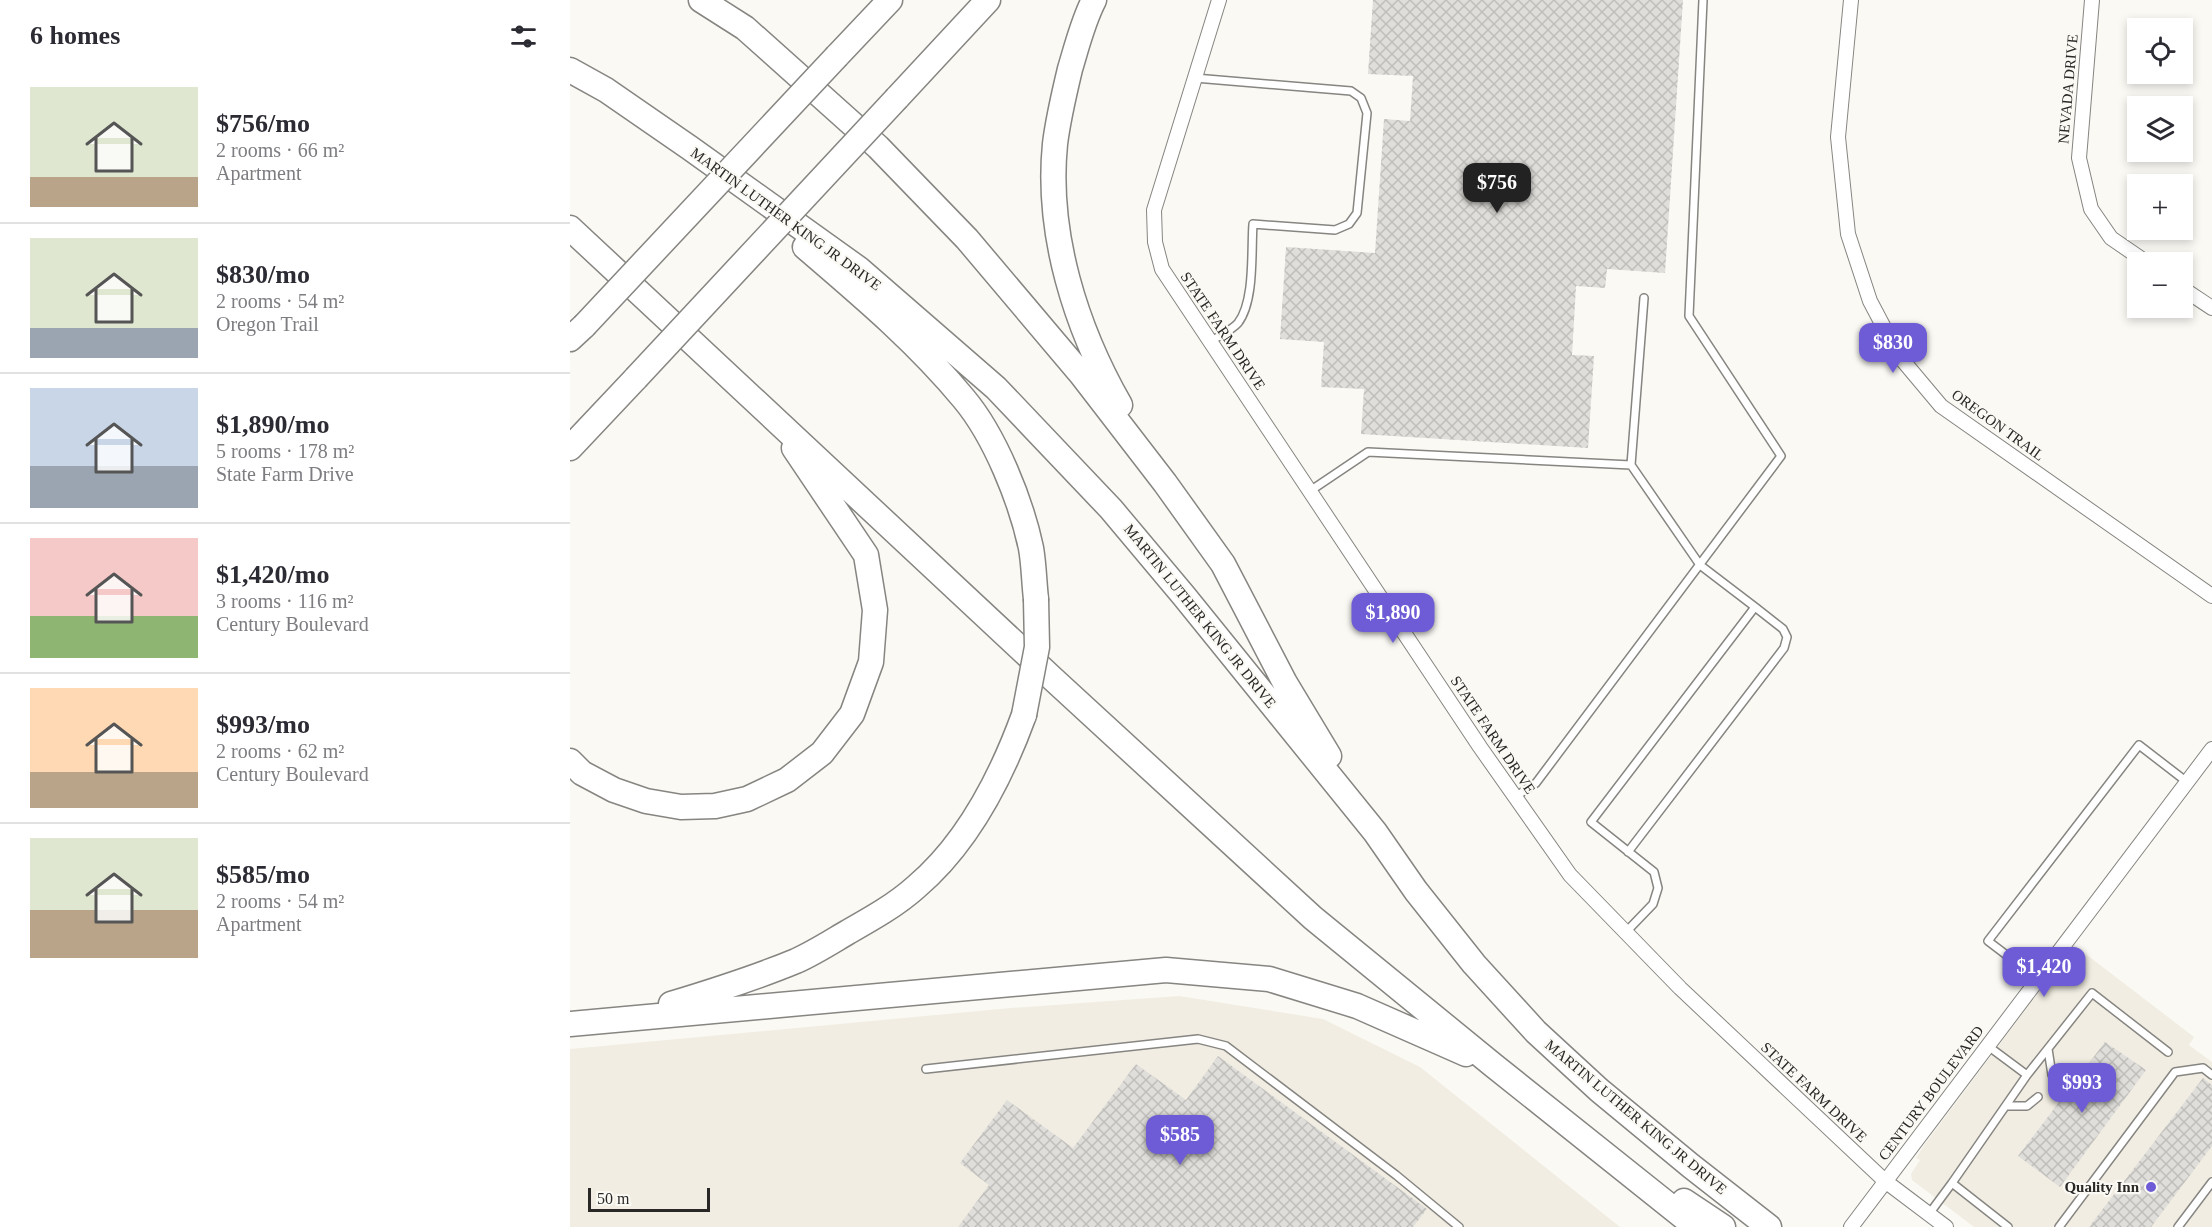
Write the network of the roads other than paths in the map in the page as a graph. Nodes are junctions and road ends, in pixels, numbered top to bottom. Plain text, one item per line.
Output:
1 (701, 0) edge
2 (890, 0) edge
3 (988, 0) edge
4 (1094, 0) edge
5 (1219, 0) edge
6 (1703, 0) edge
7 (1851, 0) edge
8 (2092, 0) edge
9 (570, 69) edge
10 (1195, 78) junction
11 (690, 148) junction
12 (570, 230) edge
13 (2131, 252) edge
14 (2193, 295) edge
15 (1644, 298) dead end
16 (2212, 308) edge
17 (577, 333) edge
18 (1211, 342) junction
19 (609, 406) junction
20 (769, 412) junction
21 (570, 448) edge
22 (570, 462) edge
23 (1631, 465) junction
24 (1164, 483) junction
25 (1310, 491) junction
26 (1700, 565) junction
27 (2212, 596) edge
28 (1755, 607) junction
29 (2212, 749) edge
30 (570, 761) edge
31 (2187, 782) junction
32 (1515, 797) junction
33 (1376, 832) junction
34 (1628, 852) junction
35 (1626, 933) junction
36 (2038, 979) junction
37 (620, 1019) junction
38 (570, 1024) edge
39 (1988, 1046) junction
40 (2048, 1048) junction
41 (2168, 1052) dead end
42 (1493, 1065) junction
43 (926, 1069) dead end
44 (2027, 1075) junction
45 (2052, 1075) dead end
46 (2212, 1075) edge
47 (2038, 1096) dead end
48 (2006, 1106) junction
49 (1609, 1158) junction
50 (1885, 1181) junction
51 (2212, 1182) edge
52 (1952, 1183) junction
53 (1929, 1214) junction
54 (1459, 1227) edge
55 (1696, 1227) edge
56 (1723, 1227) edge
57 (1769, 1227) edge
58 (1851, 1227) edge
59 (1946, 1227) edge
60 (2008, 1227) edge
61 (2059, 1227) edge
62 (2178, 1227) edge

1 - 24 highway
2 - 17 highway, bridge
3 - 19 highway, bridge
4 - 24 highway
5 - 10 street, STATE FARM DRIVE
6 - 26 lane
7 - 27 street, OREGON TRAIL
8 - 13 street, NEVADA DRIVE
9 - 11 highway, MARTIN LUTHER KING JR DRIVE
10 - 18 street, STATE FARM DRIVE
10 - 18 lane
11 - 33 highway, MARTIN LUTHER KING JR DRIVE
11 - 37 highway, bridge
12 - 20 highway
14 - 16 street
15 - 23 lane
18 - 25 street, STATE FARM DRIVE
19 - 21 highway
19 - 22 highway
20 - 30 highway
20 - 42 highway
23 - 25 lane
23 - 26 lane
24 - 33 highway
25 - 32 street, STATE FARM DRIVE
26 - 28 lane
26 - 32 lane
28 - 34 lane
28 - 34 lane
29 - 31 street, CENTURY BOULEVARD
31 - 36 street, CENTURY BOULEVARD
31 - 36 lane
32 - 35 street, STATE FARM DRIVE
33 - 57 highway, MARTIN LUTHER KING JR DRIVE
34 - 35 lane
35 - 50 street, STATE FARM DRIVE
36 - 39 street, CENTURY BOULEVARD
37 - 38 highway
37 - 42 highway
39 - 44 lane
39 - 50 street, CENTURY BOULEVARD
40 - 41 lane
40 - 44 lane
40 - 45 lane
42 - 49 highway
43 - 54 lane
44 - 48 lane
46 - 61 lane
47 - 48 lane
48 - 52 lane
49 - 55 highway
49 - 56 highway
50 - 53 street, STATE FARM DRIVE
50 - 58 street, CENTURY BOULEVARD
51 - 62 lane
52 - 53 lane
52 - 60 lane
53 - 59 street, STATE FARM DRIVE

